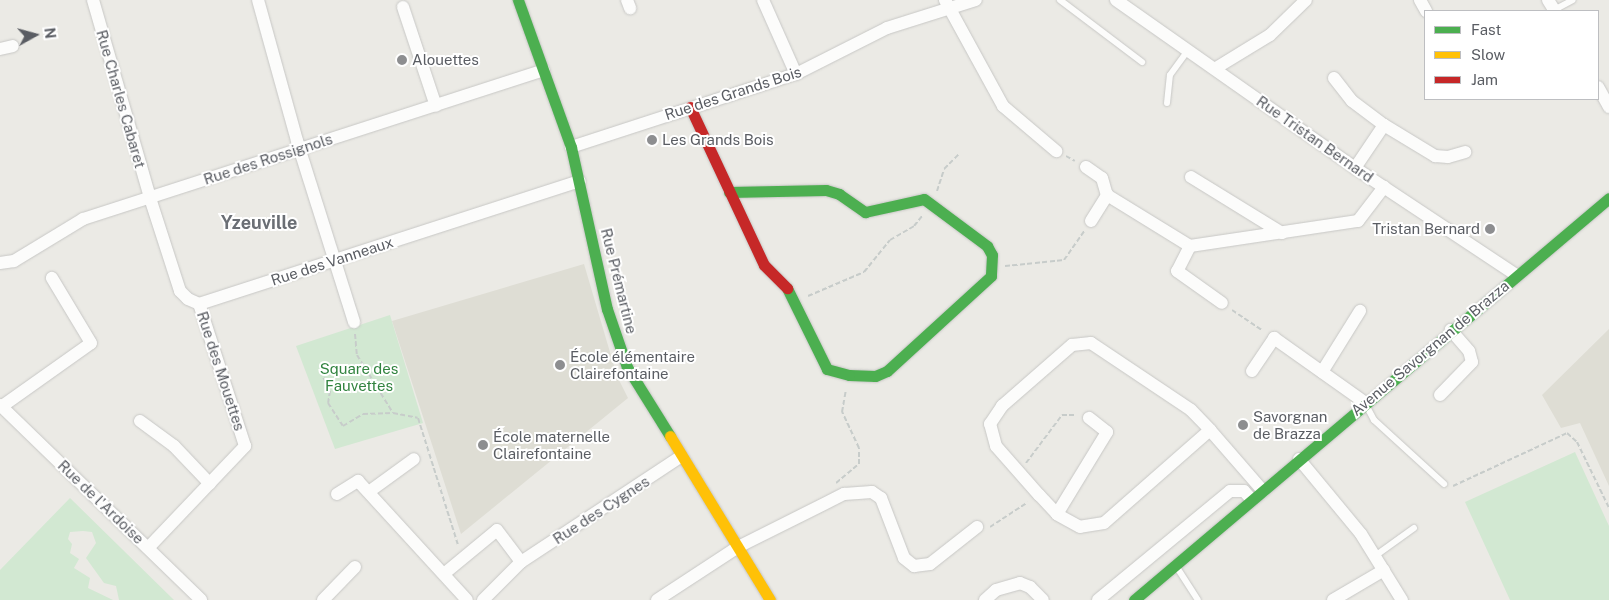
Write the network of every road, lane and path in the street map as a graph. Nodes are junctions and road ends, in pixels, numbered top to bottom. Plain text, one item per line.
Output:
1 (93, 0) edge
2 (258, 0) edge
3 (518, 0) edge
4 (763, 0) edge
5 (976, 0) edge
6 (1060, 0) edge
7 (1116, 0) edge
8 (1306, 0) edge
9 (1573, 0) edge
10 (947, 4) edge
11 (403, 7) dead end
12 (1552, 7) edge
13 (1188, 50) junction
14 (1142, 62) dead end
15 (1216, 68) junction
16 (544, 70) junction
17 (796, 74) junction
18 (1334, 78) dead end
19 (1599, 89) edge
20 (1166, 102) dead end
21 (436, 106) junction
22 (690, 107) junction
23 (1609, 107) edge
24 (1384, 125) junction
25 (572, 148) junction
26 (300, 149) junction
27 (1056, 151) joint
28 (1465, 152) dead end
29 (959, 154) dead end
30 (1086, 167) joint
31 (1355, 168) junction
32 (1191, 177) dead end
33 (580, 181) junction
34 (1384, 187) junction
35 (729, 192) junction
36 (1107, 195) junction
37 (150, 198) junction
38 (1609, 198) edge
39 (932, 202) junction
40 (1091, 221) joint
41 (1282, 233) junction
42 (1190, 246) junction
43 (336, 260) junction
44 (0, 263) edge
45 (993, 267) junction
46 (1516, 276) junction
47 (52, 278) dead end
48 (794, 302) junction
49 (1222, 303) joint
50 (199, 304) junction
51 (1360, 311) dead end
52 (354, 322) joint
53 (1451, 330) junction
54 (1265, 332) dead end
55 (320, 371) dead end
56 (1252, 371) dead end
57 (1322, 372) junction
58 (849, 375) junction
59 (1440, 395) dead end
60 (1364, 402) junction
61 (1, 406) edge
62 (393, 413) junction
63 (1089, 418) joint
64 (140, 421) dead end
65 (1210, 430) junction
66 (680, 457) junction
67 (414, 459) dead end
68 (1299, 459) junction
69 (1019, 471) junction
70 (210, 484) junction
71 (1444, 484) joint
72 (834, 485) dead end
73 (370, 490) junction
74 (1263, 491) junction
75 (337, 494) dead end
76 (1039, 494) junction
77 (1252, 500) junction
78 (1609, 508) edge
79 (1056, 514) junction
80 (977, 527) joint
81 (1414, 528) dead end
82 (148, 548) junction
83 (738, 548) junction
84 (1375, 556) junction
85 (462, 557) junction
86 (1144, 561) junction
87 (521, 562) junction
88 (1175, 565) junction
89 (355, 567) dead end
90 (1384, 570) junction
91 (445, 573) junction
92 (1162, 577) junction
93 (201, 600) edge
94 (323, 600) edge
95 (467, 600) edge
96 (483, 600) edge
97 (657, 600) edge
98 (770, 600) edge
99 (985, 600) edge
100 (1043, 600) edge
101 (1098, 600) edge
102 (1134, 600) edge
103 (1198, 600) edge
104 (1333, 600) edge
105 (1402, 600) edge

1 - 37 street, Rue Charles Cabaret
2 - 26 street
3 - 16 street, Rue Prémartine
4 - 17 street
5 - 10 street, Rue des Grands Bois
6 - 14 lane
7 - 13 street, Rue Tristan Bernard
8 - 15 street
9 - 12 lane
10 - 17 street, Rue des Grands Bois
10 - 27 street
11 - 21 street
13 - 15 street, Rue Tristan Bernard
13 - 20 lane
15 - 31 street, Rue Tristan Bernard
16 - 21 street, Rue des Rossignols
16 - 25 street, Rue Prémartine
17 - 22 street, Rue des Grands Bois
18 - 24 street
19 - 23 street
21 - 26 street, Rue des Rossignols
22 - 25 street, Rue des Grands Bois
22 - 35 street
24 - 28 street
24 - 31 street
25 - 33 street, Rue Prémartine
26 - 37 street, Rue des Rossignols
26 - 43 street
27 - 30 path
29 - 39 path
30 - 36 street
31 - 34 street, Rue Tristan Bernard
32 - 41 street
33 - 43 street, Rue des Vanneaux
33 - 66 street, Rue Prémartine
34 - 41 street
34 - 46 street, Rue Tristan Bernard
35 - 39 street
35 - 48 street
36 - 40 street
36 - 42 street
37 - 44 street, Rue des Rossignols
37 - 50 street
38 - 46 street, Avenue Savorgnan de Brazza
39 - 45 street
39 - 48 path
40 - 45 path
41 - 42 street
42 - 49 street
43 - 50 street, Rue des Vanneaux
43 - 52 street
45 - 58 street
46 - 53 street, Avenue Savorgnan de Brazza
47 - 61 street
48 - 58 street
49 - 54 path
50 - 70 street, Rue des Mouettes
51 - 57 street
52 - 62 path
53 - 59 street
53 - 60 street, Avenue Savorgnan de Brazza
55 - 62 path
56 - 57 street
57 - 60 street
58 - 72 path
60 - 68 street, Avenue Savorgnan de Brazza
60 - 71 lane
61 - 82 street, Rue de l'Ardoise
62 - 85 path
63 - 69 path
63 - 79 street
64 - 70 street
65 - 69 street
65 - 74 street
65 - 79 street
66 - 83 street, Rue Prémartine
66 - 87 street, Rue des Cygnes
67 - 73 street
68 - 74 street, Avenue Savorgnan de Brazza
68 - 84 street
69 - 76 street
70 - 82 street, Rue des Mouettes
71 - 78 path
73 - 75 street
73 - 91 street
74 - 77 street, Avenue Savorgnan de Brazza
76 - 79 street
76 - 80 path
77 - 86 street
77 - 88 street, Avenue Savorgnan de Brazza
80 - 83 street
81 - 84 lane
82 - 93 street, Rue de l'Ardoise
83 - 97 street
83 - 98 street, Rue Prémartine
84 - 90 street
85 - 87 street
85 - 91 street
86 - 92 street
86 - 101 street
87 - 96 street, Rue des Cygnes
88 - 92 street, Avenue Savorgnan de Brazza
88 - 103 lane
89 - 94 street
90 - 104 street
90 - 105 street
91 - 95 street
92 - 102 street, Avenue Savorgnan de Brazza
99 - 100 street

